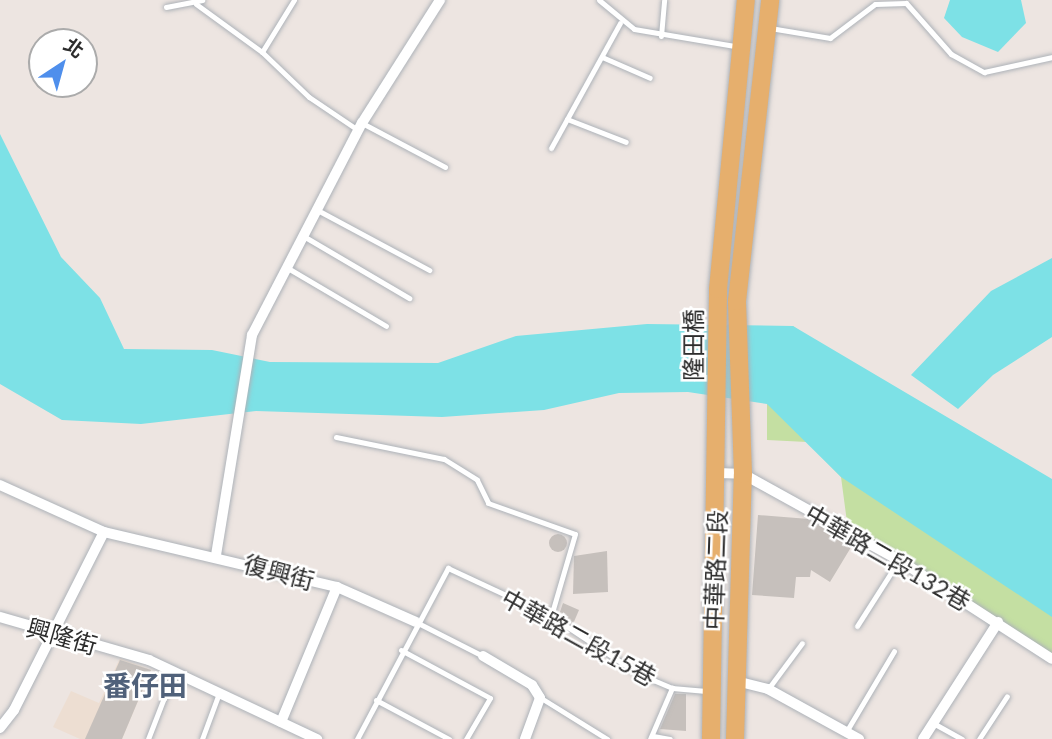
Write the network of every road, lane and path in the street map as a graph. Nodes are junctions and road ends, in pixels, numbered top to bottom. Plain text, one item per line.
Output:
1 (294, 0) edge
2 (440, 0) edge
3 (599, 0) edge
4 (664, 0) edge
5 (746, 0) edge
6 (770, 0) edge
7 (199, 2) edge
8 (166, 7) dead end
9 (620, 23) junction
10 (766, 27) junction
11 (661, 36) junction
12 (743, 47) junction
13 (262, 52) junction
14 (602, 57) junction
15 (1052, 57) edge
16 (650, 78) dead end
17 (567, 119) junction
18 (362, 127) junction
19 (626, 142) dead end
20 (551, 148) dead end
21 (445, 167) dead end
22 (321, 212) junction
23 (305, 237) junction
24 (286, 267) junction
25 (429, 270) dead end
26 (409, 298) dead end
27 (386, 326) dead end
28 (718, 402) joint
29 (740, 402) joint
30 (336, 437) dead end
31 (718, 473) junction
32 (743, 474) junction
33 (0, 485) edge
34 (104, 531) junction
35 (216, 555) junction
36 (899, 560) junction
37 (337, 587) junction
38 (551, 616) junction
39 (0, 617) edge
40 (416, 622) junction
41 (998, 622) junction
42 (857, 626) dead end
43 (54, 634) junction
44 (802, 643) dead end
45 (401, 650) junction
46 (894, 651) dead end
47 (483, 656) joint
48 (1052, 659) edge
49 (174, 672) junction
50 (736, 681) junction
51 (672, 688) junction
52 (768, 689) junction
53 (712, 692) junction
54 (219, 693) junction
55 (1007, 696) dead end
56 (540, 698) junction
57 (376, 700) junction
58 (281, 722) junction
59 (933, 723) junction
60 (0, 728) edge
61 (846, 732) junction
62 (651, 737) edge
63 (148, 739) edge
64 (202, 739) edge
65 (317, 739) edge
66 (357, 739) edge
67 (449, 739) edge
68 (466, 739) edge
69 (524, 739) edge
70 (607, 739) edge
71 (670, 739) edge
72 (711, 739) edge
73 (735, 739) edge
74 (859, 739) edge
75 (923, 739) edge
76 (962, 739) edge
77 (979, 739) edge

1 - 13 lane
2 - 18 street
3 - 9 lane
4 - 11 lane
5 - 12 main road
6 - 10 main road
7 - 8 lane
7 - 13 lane
9 - 11 lane
9 - 14 lane
10 - 15 lane
10 - 29 main road, 隆田橋
11 - 12 lane
12 - 28 main road, 隆田橋
13 - 18 lane
14 - 16 lane
14 - 17 lane
17 - 19 lane
17 - 20 lane
18 - 21 lane
18 - 22 street
22 - 23 street
22 - 25 lane
23 - 24 street
23 - 26 lane
24 - 27 lane
24 - 35 street
28 - 31 main road, 中華路二段
29 - 32 main road, 中華路二段
30 - 38 lane
31 - 32 street, 中華路二段132巷
31 - 53 main road, 中華路二段
32 - 36 street, 中華路二段132巷
32 - 50 main road, 中華路二段
33 - 34 street, 復興街
34 - 35 street, 復興街
34 - 43 street
35 - 37 street, 復興街
36 - 41 street, 中華路二段132巷
36 - 42 lane
37 - 40 street, 復興街
37 - 58 street
38 - 40 lane, 中華路二段15巷
38 - 51 lane, 中華路二段15巷
39 - 43 street, 興隆街
40 - 45 lane
40 - 47 lane, 復興街
41 - 48 street, 中華路二段132巷
41 - 59 street
43 - 49 street, 興隆街
43 - 60 street
44 - 52 lane
45 - 57 lane
45 - 68 lane
46 - 61 lane
47 - 56 street, 復興街
49 - 54 street, 興隆街
49 - 63 lane
50 - 52 street
50 - 73 main road, 中華路二段
51 - 53 lane, 中華路二段15巷
51 - 62 lane
52 - 61 street
53 - 72 main road, 中華路二段
54 - 58 street, 興隆街
54 - 64 lane
55 - 77 lane
56 - 69 street
56 - 70 lane
57 - 66 lane
57 - 67 lane
58 - 65 street, 興隆街
59 - 75 street
59 - 76 lane
61 - 74 street
62 - 71 lane

